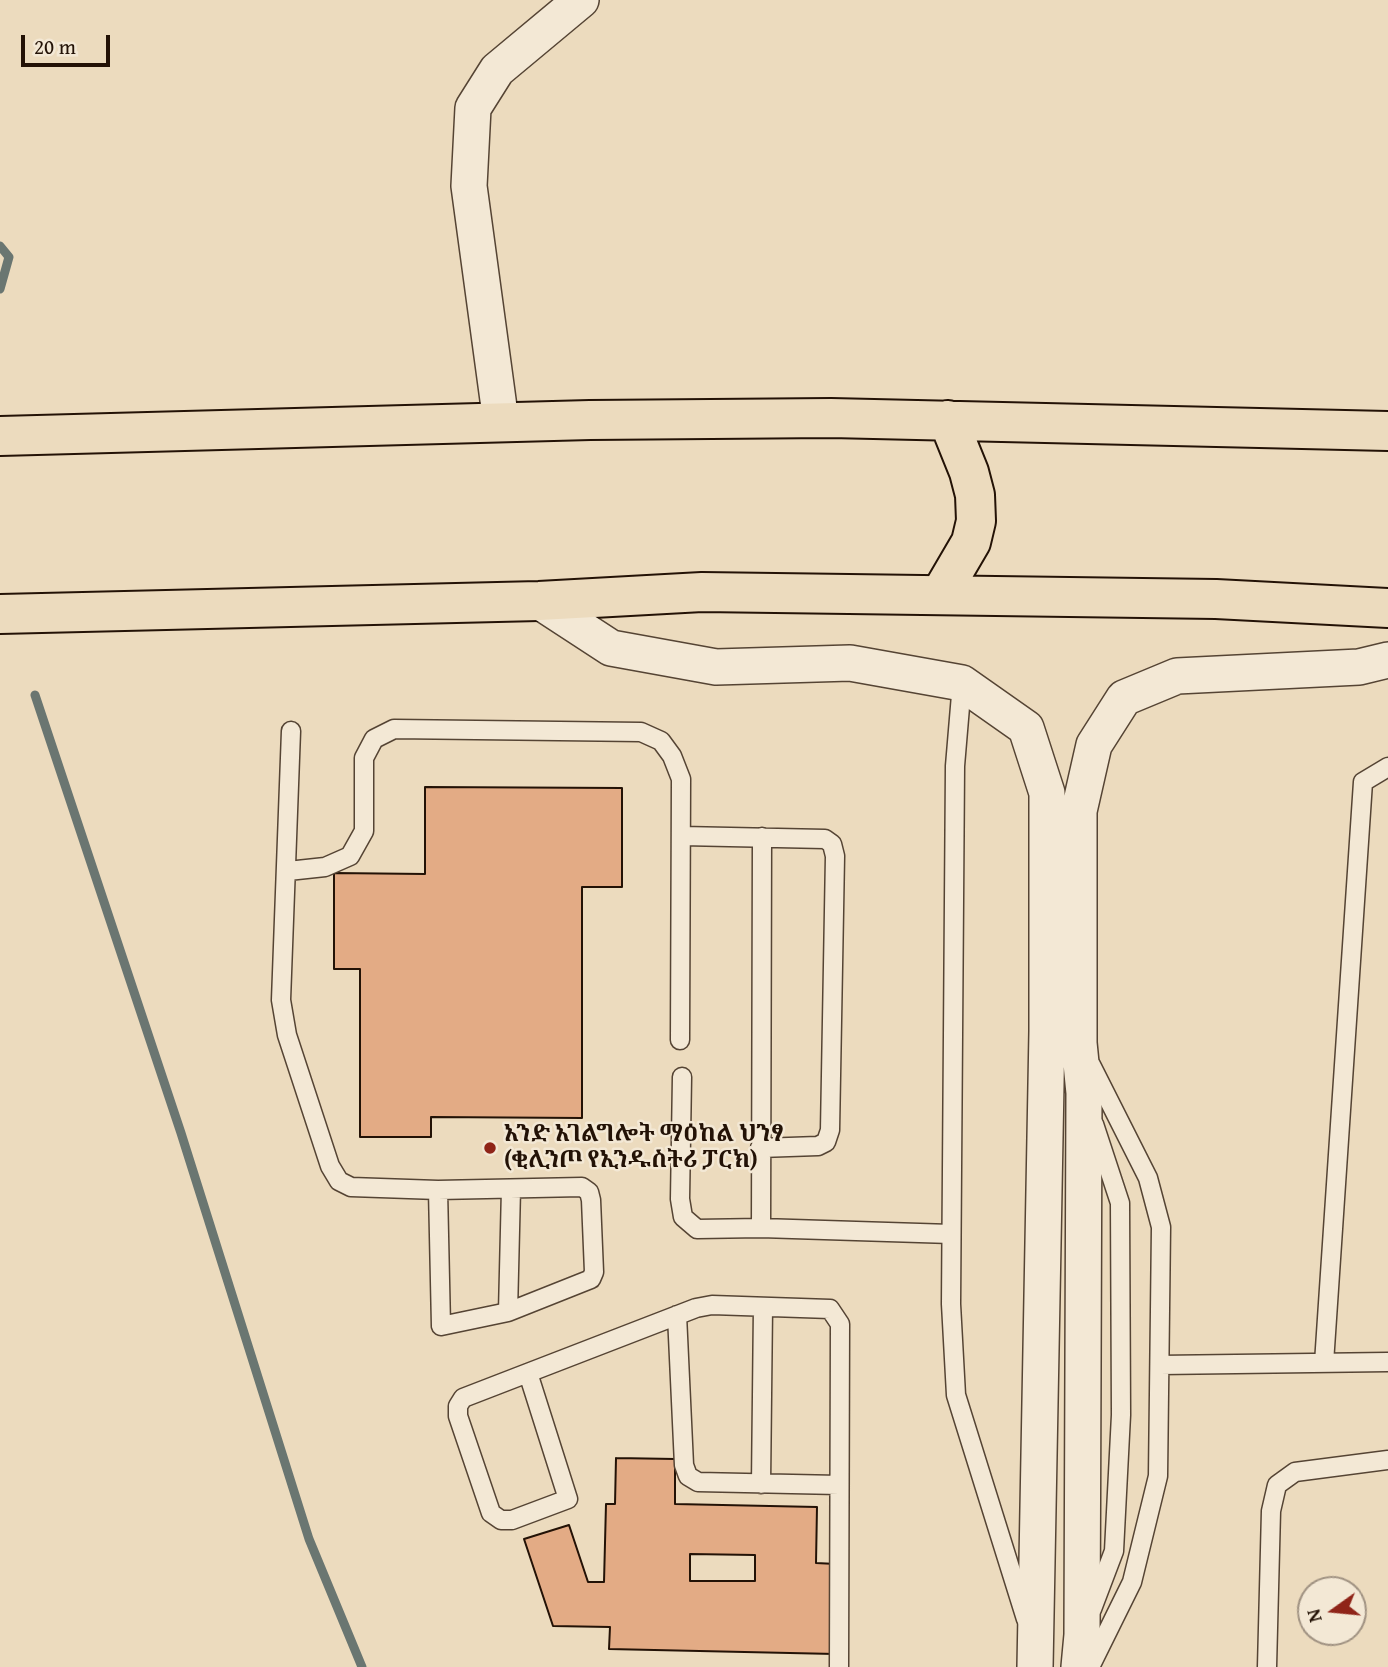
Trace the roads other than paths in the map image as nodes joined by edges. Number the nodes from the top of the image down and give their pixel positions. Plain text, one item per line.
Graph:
1 (581, 0) edge
2 (948, 420) junction
3 (501, 422) junction
4 (1388, 431) edge
5 (0, 436) edge
6 (940, 595) junction
7 (539, 601) junction
8 (1388, 608) edge
9 (0, 614) edge
10 (1388, 660) edge
11 (962, 683) junction
12 (291, 731) dead end
13 (1388, 766) edge
14 (682, 836) junction
15 (762, 837) junction
16 (288, 871) junction
17 (680, 1040) dead end
18 (1079, 1043) junction
19 (681, 1077) dead end
20 (760, 1149) junction
21 (511, 1189) junction
22 (438, 1190) junction
23 (761, 1228) junction
24 (951, 1234) junction
25 (763, 1307) junction
26 (508, 1312) junction
27 (677, 1315) junction
28 (1388, 1362) edge
29 (1324, 1363) junction
30 (1160, 1365) junction
31 (528, 1373) junction
32 (1388, 1460) edge
33 (761, 1484) junction
34 (839, 1485) junction
35 (1084, 1656) edge
36 (1035, 1658) edge
37 (839, 1667) edge
38 (1268, 1667) edge

1 - 3 street
2 - 3 highway
2 - 4 highway
2 - 6 highway
3 - 5 highway
6 - 7 highway
6 - 8 highway
7 - 9 highway
7 - 11 street
10 - 18 street
11 - 24 lane
11 - 36 street
12 - 16 lane
13 - 29 lane
14 - 15 lane
14 - 16 lane
14 - 17 lane
15 - 20 lane
15 - 20 lane
16 - 22 lane
18 - 30 lane
18 - 35 street
19 - 23 lane
20 - 23 lane
21 - 22 lane
21 - 26 lane
21 - 26 lane
22 - 26 lane
23 - 24 lane
24 - 36 lane
25 - 27 lane
25 - 33 lane
25 - 34 lane
27 - 31 lane
27 - 33 lane
28 - 29 lane
29 - 30 lane
30 - 35 lane
31 - 31 lane
32 - 38 lane
33 - 34 lane
34 - 37 lane

